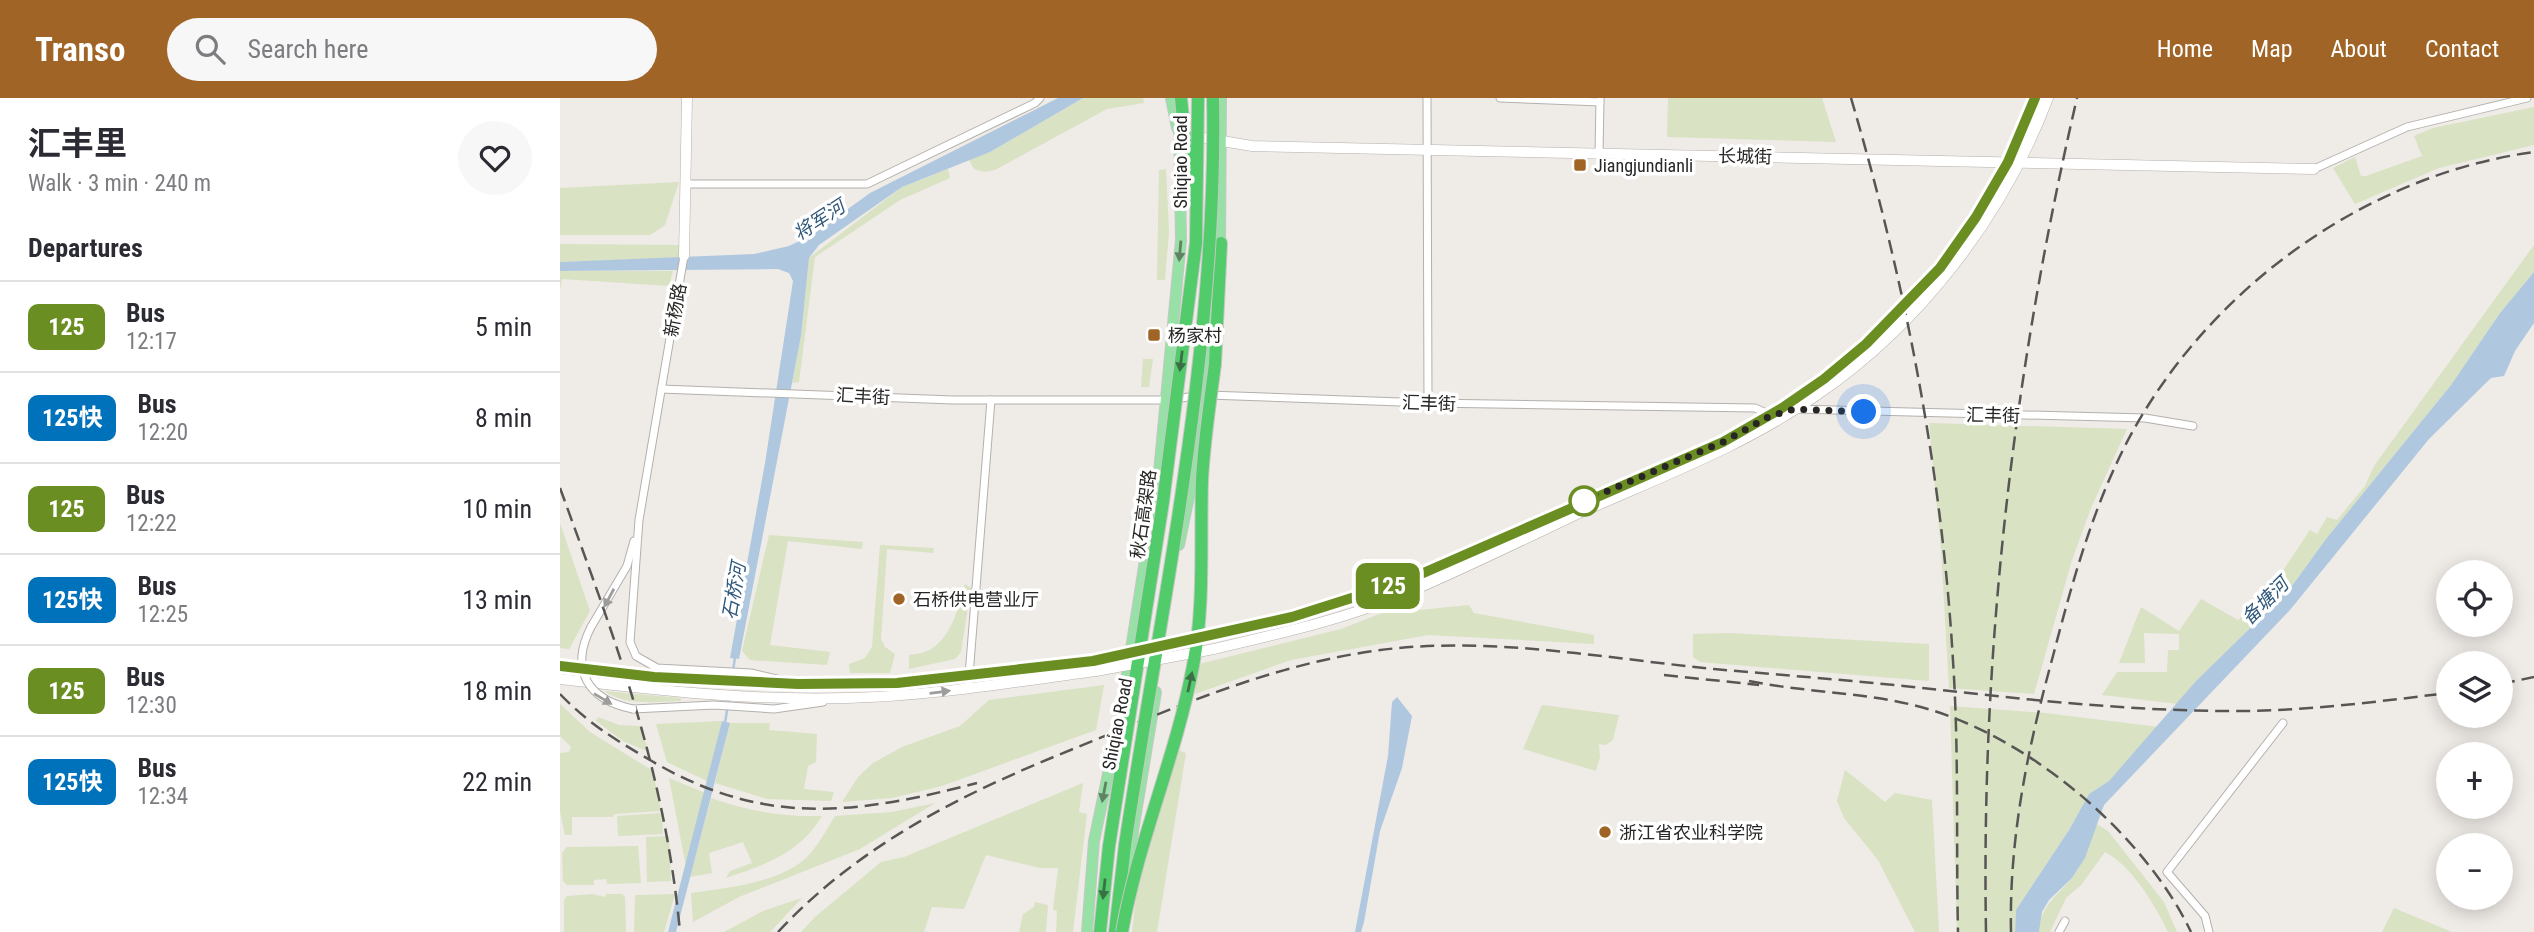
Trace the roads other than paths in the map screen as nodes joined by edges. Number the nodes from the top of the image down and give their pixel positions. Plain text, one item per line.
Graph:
1 (687, 98) edge
2 (1040, 98) edge
3 (1171, 98) edge
4 (1180, 98) edge
5 (1198, 98) edge
6 (1213, 98) edge
7 (1221, 98) edge
8 (1427, 98) edge
9 (1500, 98) edge
10 (2035, 98) edge
11 (2048, 98) edge
12 (2527, 98) edge
13 (1600, 100) edge
14 (1178, 134) junction
15 (1222, 141) junction
16 (1427, 150) junction
17 (1599, 153) junction
18 (2008, 162) junction
19 (2020, 162) junction
20 (2314, 169) joint
21 (685, 184) junction
22 (1196, 243) junction
23 (1221, 243) junction
24 (684, 256) joint
25 (662, 389) junction
26 (1203, 395) junction
27 (991, 400) junction
28 (1166, 400) junction
29 (1428, 404) junction
30 (1795, 409) junction
31 (1770, 416) junction
32 (2193, 426) dead end
33 (639, 520) junction
34 (560, 666) edge
35 (1094, 666) junction
36 (969, 673) junction
37 (732, 676) junction
38 (560, 679) edge
39 (968, 688) junction
40 (848, 698) junction
41 (2283, 723) dead end
42 (2065, 921) dead end
43 (1087, 932) edge
44 (1100, 932) edge
45 (1115, 932) edge
46 (1124, 932) edge
47 (2059, 932) edge
48 (2209, 932) edge

1 - 21 main road, 新杨路
2 - 21 street
3 - 14 main road
4 - 14 main road, Shiqiao Road
4 - 22 highway, bridge
5 - 22 highway, 秋石高架路, bridge
6 - 45 highway, 秋石高架路, bridge
7 - 15 main road, Shiqiao Road
8 - 16 street
9 - 13 street
10 - 18 main road
11 - 19 main road
12 - 20 street
13 - 17 street
14 - 15 main road, 长城街
14 -> 28 main road, Shiqiao Road
15 - 16 main road, 长城街
15 - 23 main road, Shiqiao Road
16 - 17 main road, 长城街
16 - 29 street
17 - 18 main road, 长城街
18 - 19 main road, 长城街
18 - 31 main road
19 - 20 main road, 长城街
19 - 30 main road
21 - 24 main road, 新杨路
22 -> 44 highway, 秋石高架路, bridge
23 - 26 main road, Shiqiao Road
46 -> 23 highway, bridge
24 - 25 street, 新杨路
25 - 27 street, 汇丰街
25 - 33 street, 新杨路
26 - 28 street, 汇丰街
26 - 29 street, 汇丰街
26 - 46 main road, Shiqiao Road
27 - 28 street, 汇丰街
27 - 36 street
28 -> 43 main road, Shiqiao Road
29 - 31 street, 汇丰街
30 - 31 street, 汇丰街
30 - 32 street, 汇丰街
30 - 35 main road, bridge
31 - 35 main road, bridge
33 - 37 street
33 -> 40 street, bridge
34 - 37 main road
35 - 36 main road
35 - 39 main road
36 - 37 main road
36 - 39 street
38 - 40 main road
40 -> 39 main road
41 - 48 street
42 - 47 street

